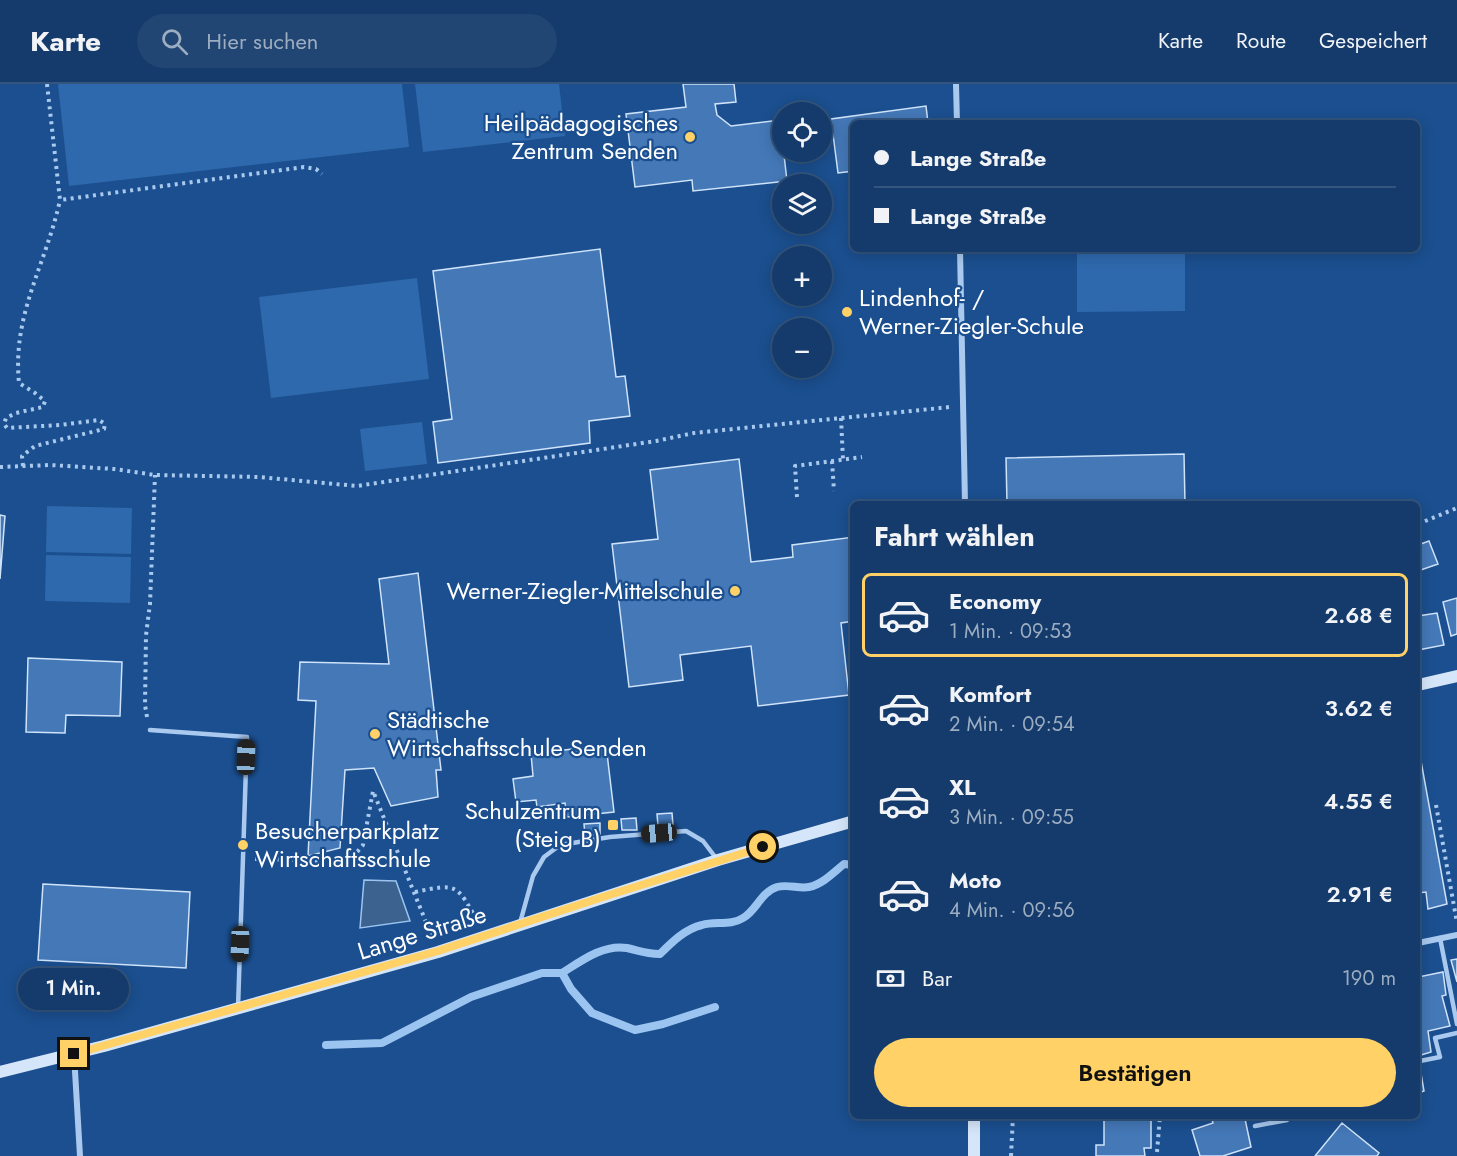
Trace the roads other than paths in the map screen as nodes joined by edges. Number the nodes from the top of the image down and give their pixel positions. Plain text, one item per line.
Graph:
1 (956, 84) edge
2 (957, 120) edge
3 (960, 252) edge
4 (966, 501) edge
5 (1457, 676) edge
6 (1420, 685) edge
7 (150, 730) road end
8 (850, 822) edge
9 (718, 860) junction
10 (520, 924) junction
11 (1457, 934) edge
12 (1440, 938) junction
13 (1420, 943) edge
14 (238, 1008) junction
15 (1457, 1024) edge
16 (1457, 1033) edge
17 (74, 1054) junction
18 (1420, 1062) dead end
19 (0, 1072) edge
20 (974, 1119) edge
21 (1287, 1119) edge
22 (1255, 1126) dead end
23 (80, 1156) edge
24 (974, 1156) edge

1 - 2 street
3 - 4 street
5 - 6 street
7 - 14 lane
8 - 9 street, Lange Straße
9 - 10 street, Lange Straße
9 - 10 lane
10 - 14 street, Lange Straße
11 - 12 street
12 - 13 street
12 - 15 lane
14 - 17 street, Lange Straße
16 - 18 lane
17 - 19 street, Lange Straße
17 - 23 street
20 - 24 street
21 - 22 lane

